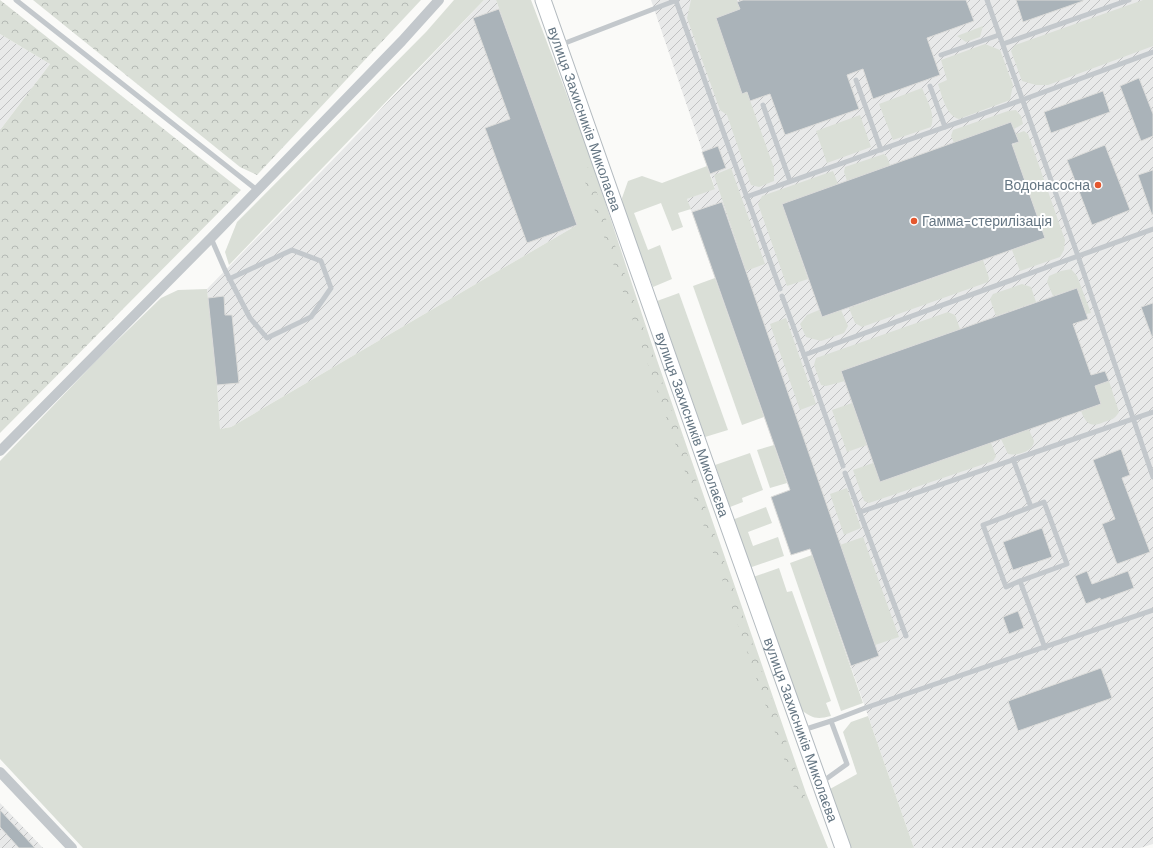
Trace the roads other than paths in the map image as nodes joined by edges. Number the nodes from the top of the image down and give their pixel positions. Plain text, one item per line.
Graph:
1 (16, 0) edge
2 (439, 0) edge
3 (543, 0) edge
4 (677, 0) edge
5 (987, 0) edge
6 (1129, 0) edge
7 (999, 35) junction
8 (1003, 44) junction
9 (560, 45) junction
10 (1153, 52) edge
11 (941, 55) dead end
12 (856, 80) dead end
13 (930, 86) dead end
14 (1022, 100) junction
15 (763, 105) dead end
16 (945, 127) junction
17 (881, 150) junction
18 (790, 181) junction
19 (257, 190) junction
20 (746, 197) junction
21 (1153, 229) edge
22 (211, 238) junction
23 (1078, 256) junction
24 (229, 279) junction
25 (780, 289) dead end
26 (782, 296) dead end
27 (804, 355) junction
28 (1153, 412) edge
29 (1133, 419) junction
30 (0, 452) edge
31 (1014, 460) junction
32 (843, 466) dead end
33 (845, 473) dead end
34 (1153, 477) edge
35 (1031, 507) junction
36 (860, 512) junction
37 (1020, 581) junction
38 (1153, 610) edge
39 (906, 636) dead end
40 (1045, 648) junction
41 (831, 721) junction
42 (802, 730) junction
43 (0, 772) edge
44 (821, 783) junction
45 (72, 848) edge
46 (843, 848) edge

1 - 19 lane
2 - 19 street
3 - 9 street, вулиця Захисників Миколаєва
4 - 9 lane
4 - 20 lane
5 - 7 lane
6 - 8 lane
7 - 8 lane
7 - 11 lane
8 - 14 lane
9 - 42 street, вулиця Захисників Миколаєва
10 - 14 lane
12 - 17 lane
13 - 16 lane
14 - 16 lane
14 - 23 lane
15 - 18 lane
16 - 17 lane
17 - 18 lane
18 - 20 lane
19 - 22 street
20 - 25 lane
21 - 23 lane
22 - 24 lane
22 - 30 street
23 - 27 lane
23 - 29 lane
24 - 24 lane
26 - 27 lane
27 - 32 lane
28 - 29 lane
29 - 31 lane
29 - 34 lane
31 - 35 lane
31 - 36 lane
33 - 36 lane
35 - 37 lane
35 - 37 lane
36 - 39 lane
37 - 40 lane
38 - 40 lane
40 - 41 lane
41 - 42 lane
41 - 44 lane
42 - 44 street, вулиця Захисників Миколаєва
43 - 45 street
44 - 46 street, вулиця Захисників Миколаєва

